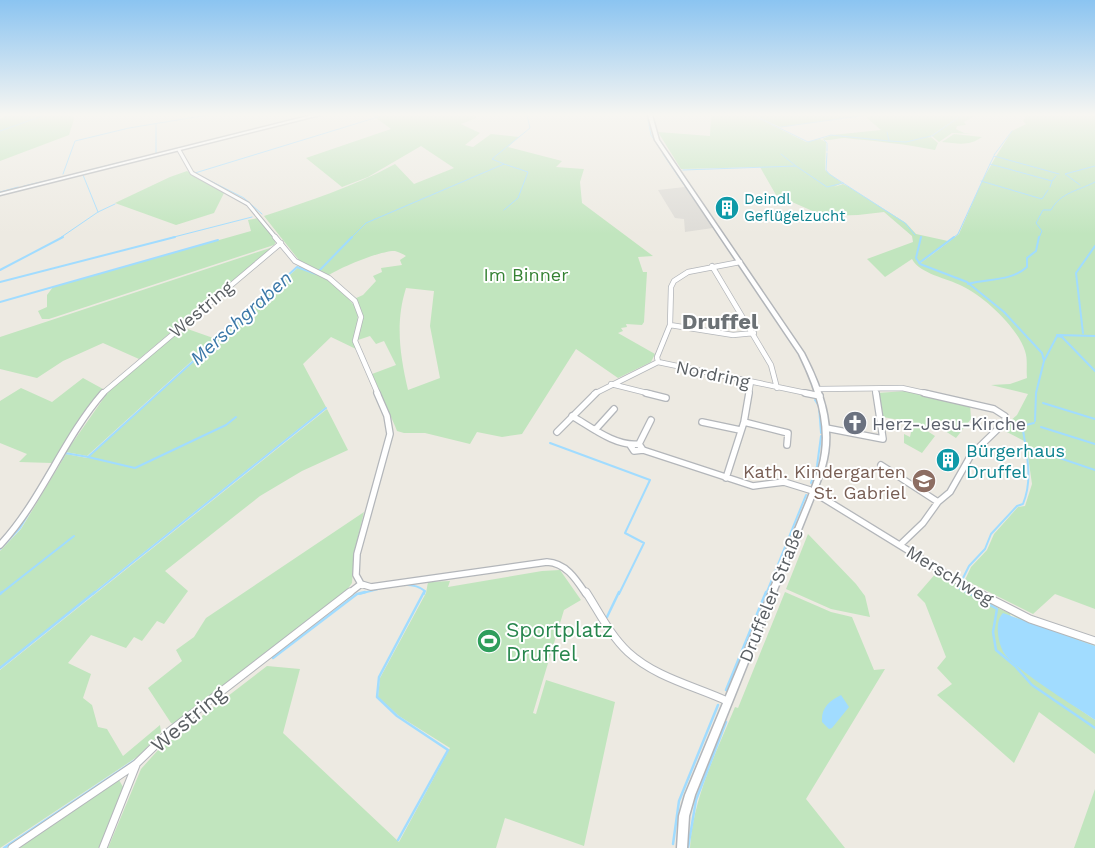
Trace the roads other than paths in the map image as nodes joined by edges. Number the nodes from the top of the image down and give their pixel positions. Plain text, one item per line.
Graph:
1 (160, 155) edge
2 (182, 155) edge
3 (667, 155) edge
4 (0, 194) edge
5 (281, 243) junction
6 (740, 262) junction
7 (712, 266) junction
8 (670, 325) junction
9 (754, 333) junction
10 (658, 362) junction
11 (751, 382) junction
12 (611, 384) junction
13 (777, 388) junction
14 (875, 390) junction
15 (819, 392) junction
16 (666, 398) dead end
17 (614, 409) dead end
18 (572, 416) junction
19 (651, 420) dead end
20 (702, 422) dead end
21 (744, 422) junction
22 (826, 428) junction
23 (595, 430) junction
24 (740, 430) junction
25 (557, 432) dead end
26 (639, 444) junction
27 (630, 445) junction
28 (787, 445) dead end
29 (643, 450) junction
30 (881, 465) dead end
31 (726, 478) junction
32 (813, 491) junction
33 (938, 502) junction
34 (0, 545) edge
35 (900, 545) junction
36 (360, 584) junction
37 (1095, 641) edge
38 (727, 701) junction
39 (136, 764) junction
40 (118, 776) junction
41 (129, 782) junction
42 (12, 848) edge
43 (103, 848) edge
44 (682, 848) edge

1 - 4 street
2 - 5 street
3 - 6 street, Druffeler Straße
5 - 34 street, Westring
5 - 36 street
6 - 7 street, Nordring
6 - 15 street, Druffeler Straße
7 - 8 street, Nordring
7 - 9 street, Nordring
8 - 9 street
8 - 10 street, Nordring
9 - 13 street, Nordring
10 - 11 street, Nordring
10 - 12 street
11 - 13 street, Nordring
11 - 21 street
12 - 16 street
12 - 18 street
13 - 15 street, Nordring
14 - 15 street, Nordring
14 - 22 street
14 - 33 street, Nordring
15 - 22 street, Druffeler Straße
17 - 23 street
18 - 23 street
18 - 25 street
19 - 26 street
20 - 24 street
21 - 24 street
21 - 28 street
22 - 32 street, Druffeler Straße
23 - 27 street
24 - 31 street
26 - 27 street
26 - 29 street
27 - 29 street, Merschweg
29 - 31 street, Merschweg
30 - 33 street
31 - 32 street, Merschweg
32 - 35 street, Merschweg
32 - 38 street, Druffeler Straße
33 - 35 street
35 - 37 street, Merschweg
36 - 38 street
36 - 39 street, Westring
38 - 44 street, Druffeler Straße
39 - 40 street, Westring
39 - 41 street
40 - 41 street
40 - 42 street, Westring
41 - 43 street

